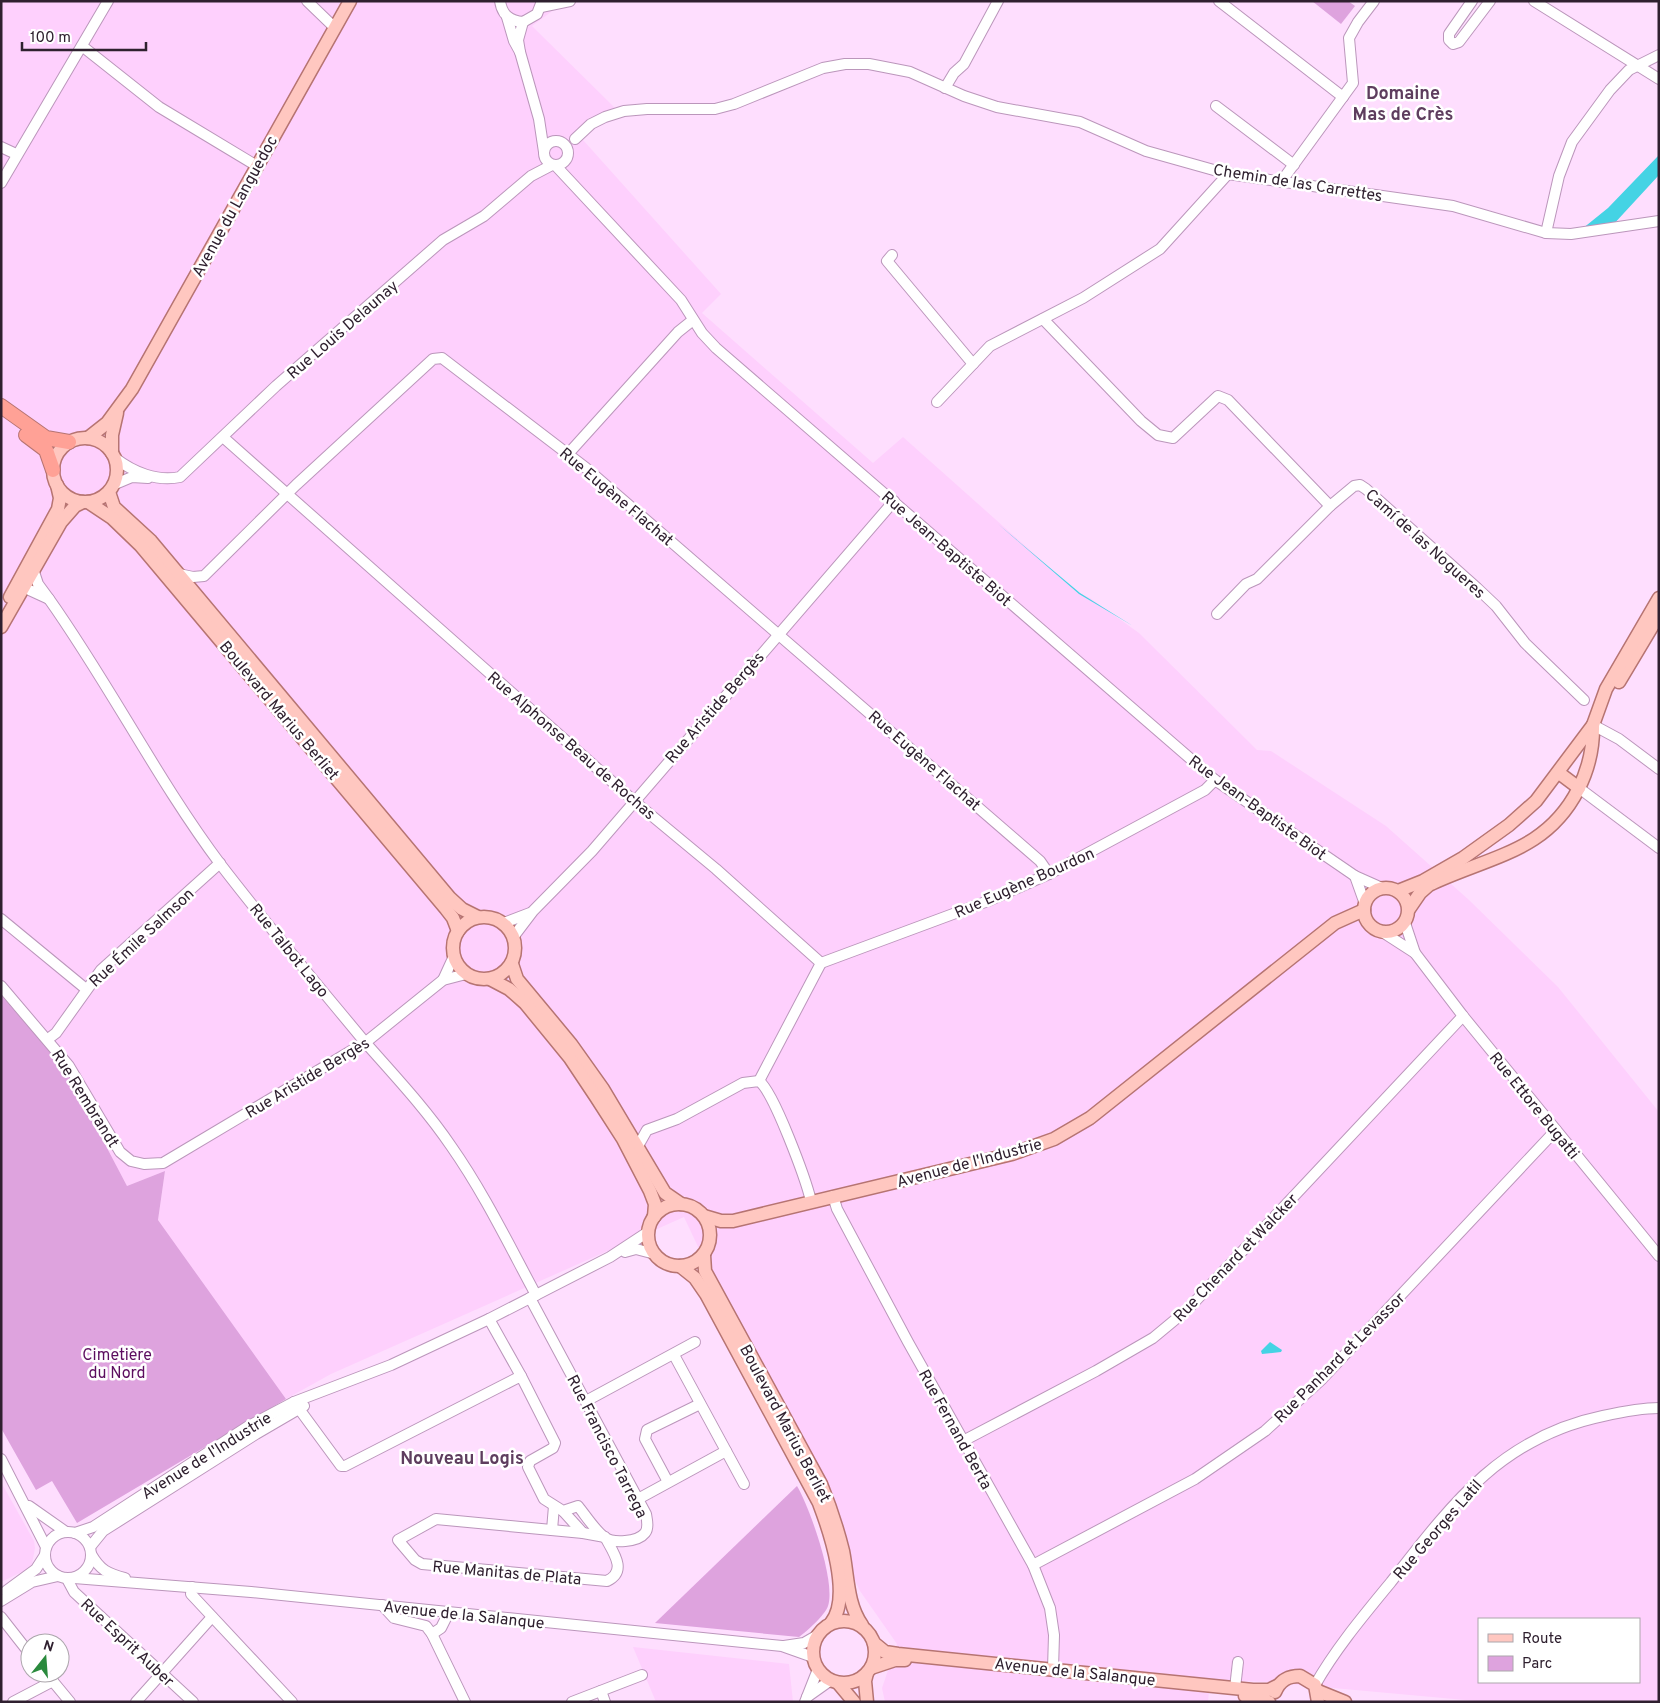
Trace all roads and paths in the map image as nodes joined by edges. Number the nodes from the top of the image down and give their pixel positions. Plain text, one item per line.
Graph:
1 (108, 1) edge
2 (307, 1) edge
3 (350, 1) edge
4 (500, 1) edge
5 (570, 1) edge
6 (998, 1) edge
7 (1219, 1) edge
8 (1472, 1) edge
9 (1490, 1) edge
10 (1534, 1) edge
11 (1372, 2) edge
12 (541, 4) edge
13 (507, 17) junction
14 (523, 22) junction
15 (335, 28) junction
16 (82, 46) junction
17 (520, 52) junction
18 (1659, 55) edge
19 (1637, 66) junction
20 (1659, 79) edge
21 (946, 88) junction
22 (1343, 97) junction
23 (1216, 106) dead end
24 (538, 119) junction
25 (575, 138) junction
26 (558, 142) junction
27 (1, 147) edge
28 (16, 154) junction
29 (544, 154) junction
30 (567, 157) junction
31 (554, 165) junction
32 (1294, 165) junction
33 (257, 166) junction
34 (1228, 174) junction
35 (531, 176) junction
36 (1281, 182) junction
37 (1, 183) edge
38 (574, 183) junction
39 (1659, 221) edge
40 (1546, 233) junction
41 (892, 255) dead end
42 (1043, 319) junction
43 (693, 320) junction
44 (973, 364) junction
45 (1, 398) edge
46 (937, 402) dead end
47 (1, 406) edge
48 (118, 410) junction
49 (1, 416) edge
50 (27, 425) junction
51 (88, 438) junction
52 (224, 438) junction
53 (69, 442) junction
54 (568, 454) junction
55 (114, 455) junction
56 (53, 470) junction
57 (156, 478) junction
58 (57, 485) junction
59 (111, 489) junction
60 (288, 493) junction
61 (894, 501) junction
62 (85, 502) junction
63 (1330, 506) junction
64 (38, 546) junction
65 (34, 572) junction
66 (178, 574) junction
67 (25, 588) junction
68 (1659, 598) edge
69 (49, 599) junction
70 (1, 612) edge
71 (1217, 614) dead end
72 (1658, 617) edge
73 (1, 627) edge
74 (778, 633) junction
75 (1584, 700) dead end
76 (1599, 710) junction
77 (1593, 725) junction
78 (1659, 769) edge
79 (1559, 773) junction
80 (1215, 780) junction
81 (1579, 788) junction
82 (634, 801) junction
83 (1659, 848) edge
84 (220, 863) junction
85 (1049, 874) junction
86 (1355, 876) junction
87 (1382, 888) junction
88 (1398, 891) junction
89 (1364, 907) junction
90 (1409, 909) junction
91 (533, 911) junction
92 (478, 917) junction
93 (1, 919) edge
94 (504, 923) junction
95 (1405, 923) junction
96 (1370, 926) junction
97 (458, 931) junction
98 (1384, 933) junction
99 (514, 936) junction
100 (1320, 936) junction
101 (1415, 953) junction
102 (454, 956) junction
103 (821, 963) junction
104 (512, 964) junction
105 (466, 974) junction
106 (490, 979) junction
107 (443, 980) junction
108 (1, 986) edge
109 (86, 989) junction
110 (1463, 1016) junction
111 (48, 1039) junction
112 (366, 1042) junction
113 (759, 1081) junction
114 (1556, 1130) junction
115 (638, 1146) junction
116 (162, 1163) joint
117 (833, 1196) junction
118 (811, 1202) junction
119 (681, 1204) junction
120 (704, 1216) junction
121 (654, 1217) junction
122 (733, 1221) junction
123 (648, 1232) junction
124 (710, 1240) junction
125 (655, 1254) junction
126 (704, 1255) junction
127 (1659, 1256) edge
128 (610, 1257) junction
129 (680, 1266) junction
130 (533, 1297) junction
131 (489, 1319) junction
132 (695, 1342) dead end
133 (674, 1355) junction
134 (521, 1376) junction
135 (586, 1401) junction
136 (700, 1404) junction
137 (296, 1405) junction
138 (1659, 1408) edge
139 (963, 1441) junction
140 (221, 1450) junction
141 (726, 1451) junction
142 (1, 1459) edge
143 (668, 1482) junction
144 (744, 1484) dead end
145 (638, 1499) junction
146 (24, 1500) junction
147 (558, 1508) junction
148 (552, 1530) junction
149 (70, 1533) junction
150 (584, 1533) junction
151 (605, 1537) junction
152 (90, 1550) junction
153 (45, 1551) junction
154 (1033, 1565) junction
155 (66, 1578) junction
156 (145, 1582) junction
157 (192, 1587) junction
158 (1, 1594) edge
159 (1, 1601) edge
160 (382, 1605) junction
161 (429, 1610) junction
162 (449, 1612) junction
163 (1, 1617) edge
164 (212, 1617) junction
165 (831, 1623) junction
166 (862, 1625) junction
167 (429, 1630) junction
168 (816, 1636) junction
169 (20, 1641) edge
170 (874, 1643) junction
171 (782, 1646) junction
172 (1238, 1662) dead end
173 (815, 1663) junction
174 (1052, 1668) junction
175 (869, 1670) junction
176 (162, 1673) junction
177 (642, 1675) dead end
178 (834, 1682) junction
179 (41, 1683) edge
180 (55, 1683) edge
181 (1277, 1686) junction
182 (1235, 1688) junction
183 (1314, 1689) edge
184 (601, 1691) junction
185 (805, 1700) edge
186 (13, 1702) edge
187 (70, 1702) edge
188 (136, 1702) edge
189 (193, 1702) edge
190 (292, 1702) edge
191 (465, 1702) edge
192 (572, 1702) edge
193 (605, 1702) edge
194 (854, 1702) edge
195 (867, 1702) edge
196 (1269, 1702) edge
197 (1275, 1702) edge
198 (1345, 1702) edge

1 - 16 street
2 - 15 street
3 - 15 main road, Avenue du Languedoc
4 - 13 street
5 - 12 street
6 - 21 street
7 - 22 street
8 - 9 street
10 - 19 street
11 - 22 street
12 - 14 street
13 - 14 street
13 - 17 street
14 - 17 street
15 - 33 main road, Avenue du Languedoc
16 - 28 street
16 - 33 street
17 - 24 street
18 - 19 street
19 - 20 street
19 - 40 street
21 - 25 street, Chemin de las Carrettes
21 - 34 street, Chemin de las Carrettes
22 - 32 street
23 - 32 street
24 - 26 street
24 - 29 street
25 - 26 street, Chemin de las Carrettes
25 - 30 street, Chemin de las Carrettes
26 - 29 street
26 - 30 street
27 - 28 street
28 - 37 street
29 - 31 street
29 - 35 street, Rue Louis Delaunay
30 - 31 street
30 - 38 street, Rue Jean-Baptiste Biot
31 - 35 street, Rue Louis Delaunay
31 - 38 street, Rue Jean-Baptiste Biot
32 - 36 street
33 - 48 main road, Avenue du Languedoc
34 - 36 street, Chemin de las Carrettes
34 - 42 street
35 - 52 street, Rue Louis Delaunay
36 - 40 street, Chemin de las Carrettes
38 - 43 street, Rue Jean-Baptiste Biot
39 - 40 street, Chemin de las Carrettes
41 - 44 street
42 - 44 street
42 - 63 street
43 - 54 street
43 - 61 street, Rue Jean-Baptiste Biot
44 - 46 street
45 - 50 street
47 - 50 highway
48 - 51 main road, Avenue du Languedoc
48 - 55 main road, Avenue du Languedoc
49 - 56 highway
50 - 53 highway
51 - 53 main road
51 - 55 main road
52 - 57 street, Rue Louis Delaunay
52 - 60 street, Rue Alphonse Beau de Rochas
53 - 56 main road
54 - 60 street, Rue Eugène Flachat
54 - 74 street, Rue Eugène Flachat
55 - 57 street
55 - 59 main road
56 - 58 main road
57 - 59 street, Rue Louis Delaunay
58 - 62 main road
58 - 64 main road
59 - 62 main road
59 - 66 main road, Boulevard Marius Berliet
60 - 66 street, Rue Eugène Flachat
60 - 82 street, Rue Alphonse Beau de Rochas
61 - 74 street, Rue Aristide Bergès
61 - 80 street, Rue Jean-Baptiste Biot
62 - 65 main road
62 - 97 main road, Boulevard Marius Berliet
63 - 71 street
63 - 75 street, Camí de las Nogueres
64 - 67 street
64 - 70 main road
65 - 67 main road
65 - 69 street, Rue Talbot Lago
66 - 92 main road, Boulevard Marius Berliet
67 - 69 street
67 - 73 main road
68 - 76 main road
69 - 84 street, Rue Talbot Lago
72 - 76 main road
74 - 82 street, Rue Aristide Bergès
74 - 85 street, Rue Eugène Flachat
76 - 77 main road
77 - 78 street
77 - 79 main road
77 - 81 main road
79 - 81 main road
79 - 88 main road
80 - 85 street, Rue Eugène Bourdon
80 - 86 street, Rue Jean-Baptiste Biot
81 - 83 street
81 - 90 main road
82 - 91 street, Rue Aristide Bergès
82 - 103 street, Rue Alphonse Beau de Rochas
84 - 109 street, Rue Émile Salmson
84 - 112 street, Rue Talbot Lago
85 - 103 street, Rue Eugène Bourdon
86 - 87 street, Rue Jean-Baptiste Biot
86 - 89 street
87 - 88 main road
87 - 89 main road
88 - 90 main road
89 - 96 main road
89 - 100 main road, Avenue de l'Industrie
90 - 95 main road
91 - 94 street, Rue Aristide Bergès
91 - 99 street, Rue Aristide Bergès
92 - 94 main road
92 - 97 main road
93 - 109 street
94 - 99 main road
95 - 98 main road
95 - 101 street, Rue Ettore Bugatti
96 - 98 main road
96 - 100 main road, Avenue de l'Industrie
97 - 102 main road
98 - 101 street, Rue Ettore Bugatti
99 - 104 main road
100 - 117 main road, Avenue de l'Industrie
101 - 110 street, Rue Ettore Bugatti
102 - 105 main road
102 - 107 street, Rue Aristide Bergès
103 - 113 street
104 - 106 main road
104 - 115 main road
105 - 106 main road
105 - 107 street, Rue Aristide Bergès
106 - 121 main road
107 - 112 street, Rue Aristide Bergès
108 - 111 street, Rue Rembrandt
109 - 111 street, Rue Émile Salmson
110 - 114 street, Rue Ettore Bugatti
110 - 139 street, Rue Chenard et Walcker
111 - 116 street, Rue Rembrandt
112 - 116 street, Rue Aristide Bergès
112 - 130 street, Rue Talbot Lago
113 - 115 street
113 - 118 street
114 - 127 street, Rue Ettore Bugatti
114 - 154 street, Rue Panhard et Levassor
115 - 119 main road
117 - 118 main road, Avenue de l'Industrie
117 - 139 street, Rue Fernand Berta
118 - 122 main road, Avenue de l'Industrie
119 - 120 main road
119 - 121 main road
120 - 122 main road, Avenue de l'Industrie
120 - 124 main road
121 - 123 main road
122 - 124 main road, Avenue de l'Industrie
123 - 125 main road
123 - 128 street, Avenue de l'Industrie
124 - 126 main road
125 - 128 street, Avenue de l'Industrie
125 - 129 main road
126 - 129 main road
126 - 166 main road, Boulevard Marius Berliet
128 - 130 street, Avenue de l'Industrie
129 - 165 main road, Boulevard Marius Berliet
130 - 131 street, Avenue de l'Industrie
130 - 135 street, Rue Francisco Tarrega
131 - 134 street
131 - 137 street, Avenue de l'Industrie
132 - 133 street
133 - 135 street
133 - 136 street
134 - 137 street
134 - 147 street
135 - 145 street, Rue Francisco Tarrega
136 - 141 street
136 - 143 street
137 - 140 street, Avenue de l'Industrie
138 - 183 street, Rue Georges Latil
139 - 154 street, Rue Fernand Berta
140 - 149 street, Avenue de l'Industrie
140 - 152 street, Avenue de l'Industrie
141 - 143 street
141 - 144 street
142 - 146 street
143 - 145 street
145 - 151 street, Rue Francisco Tarrega
146 - 149 street
146 - 153 street
147 - 148 street
147 - 150 street
147 - 151 street
148 - 150 street, Rue Manitas de Plata
148 - 151 street, Rue Manitas de Plata
149 - 152 street
149 - 153 street
150 - 151 street, Rue Manitas de Plata
152 - 155 street
152 - 156 street, Avenue de la Salanque
153 - 155 street
153 - 158 street
154 - 174 street, Rue Fernand Berta
155 - 156 street, Avenue de la Salanque
155 - 159 street, Avenue de la Salanque
155 - 176 street, Rue Esprit Auber
156 - 157 street, Avenue de la Salanque
157 - 160 street, Avenue de la Salanque
157 - 164 street
160 - 161 street, Avenue de la Salanque
160 - 167 street
161 - 162 street, Avenue de la Salanque
161 - 167 street
162 - 167 street
162 - 171 street, Avenue de la Salanque
163 - 169 street
164 - 176 street
164 - 190 street
165 - 166 main road
165 - 168 main road
166 - 170 main road
167 - 191 street
168 - 171 street, Avenue de la Salanque
168 - 173 main road
170 - 174 main road, Avenue de la Salanque
170 - 175 main road
171 - 173 street, Avenue de la Salanque
172 - 182 street
173 - 178 main road
173 - 185 street
174 - 182 main road, Avenue de la Salanque
175 - 178 main road
175 - 195 main road
175 - 196 main road, Avenue de la Salanque
176 - 188 street
176 - 189 street, Rue Esprit Auber
177 - 184 street
178 - 185 street
178 - 194 main road
179 - 186 street
180 - 187 street
181 - 182 main road, Avenue de la Salanque
181 - 183 main road, Avenue de la Salanque
181 - 197 main road
183 - 198 main road
184 - 192 street
184 - 193 street

